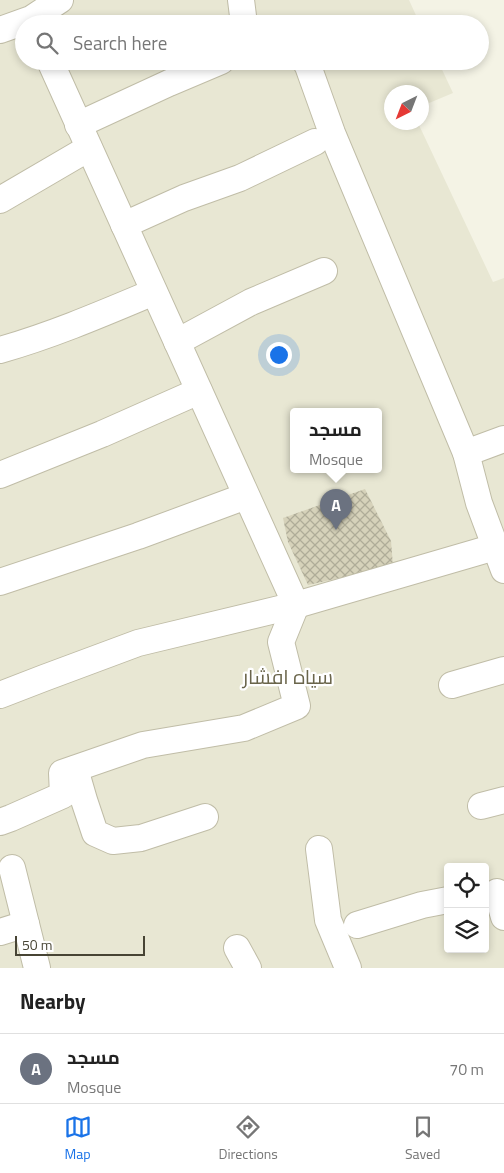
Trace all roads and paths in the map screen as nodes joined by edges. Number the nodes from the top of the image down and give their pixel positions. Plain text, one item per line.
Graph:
1 (60, 0) edge
2 (241, 0) edge
3 (27, 14) edge
4 (243, 15) edge
5 (15, 21) edge
6 (0, 30) edge
7 (54, 70) edge
8 (200, 70) edge
9 (309, 70) edge
10 (84, 137) junction
11 (315, 142) dead end
12 (0, 200) edge
13 (124, 225) junction
14 (324, 271) dead end
15 (154, 292) junction
16 (177, 342) junction
17 (0, 350) edge
18 (199, 391) junction
19 (504, 440) edge
20 (466, 453) junction
21 (0, 475) edge
22 (246, 496) junction
23 (500, 559) edge
24 (0, 582) edge
25 (296, 605) junction
26 (504, 670) edge
27 (452, 685) dead end
28 (0, 695) edge
29 (75, 769) junction
30 (204, 817) dead end
31 (0, 822) edge
32 (319, 849) dead end
33 (12, 868) dead end
34 (496, 892) edge
35 (444, 901) edge
36 (504, 917) edge
37 (26, 924) junction
38 (357, 926) dead end
39 (0, 932) edge
40 (37, 968) edge
41 (348, 968) edge

1 - 3 street
2 - 4 street
5 - 6 street
7 - 10 street
8 - 10 street
9 - 20 street
10 - 12 street
10 - 13 street
11 - 13 street
13 - 15 street
14 - 16 street
15 - 16 street
15 - 17 street
16 - 18 street
18 - 21 street
18 - 22 street
19 - 20 street
20 - 23 street
22 - 24 street
22 - 25 street
23 - 25 street
25 - 28 street
25 - 29 street
26 - 27 street
29 - 30 street
29 - 31 street
32 - 41 street
33 - 37 street
34 - 36 street
35 - 38 street
37 - 39 street
37 - 40 street

